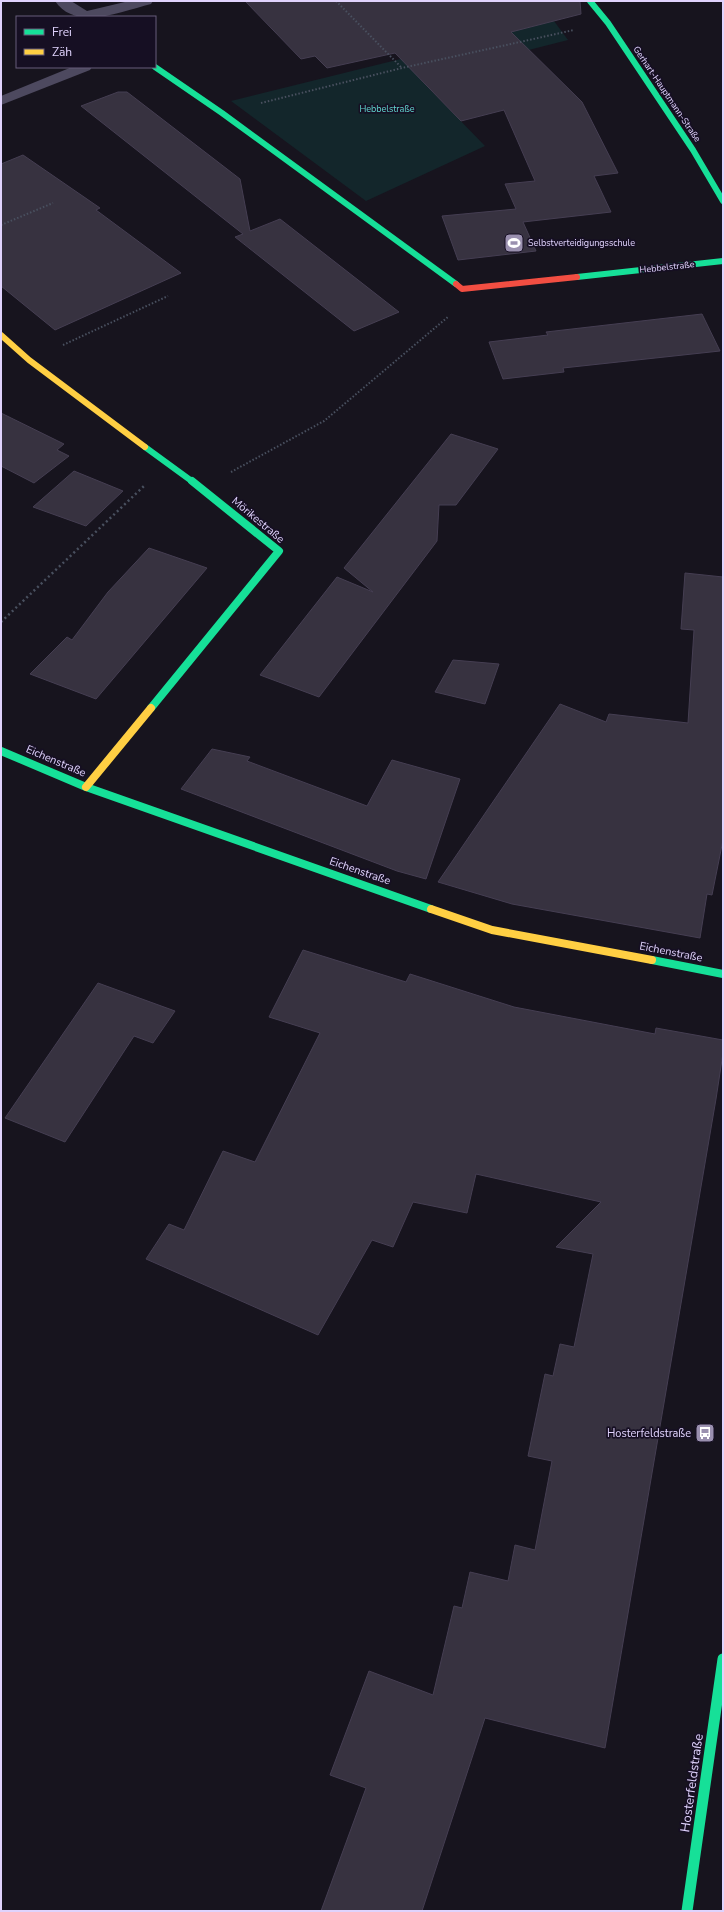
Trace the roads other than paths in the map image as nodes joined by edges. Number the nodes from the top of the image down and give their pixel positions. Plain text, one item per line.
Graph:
1 (62, 1) edge
2 (146, 1) edge
3 (590, 1) edge
4 (85, 16) edge
5 (81, 68) edge
6 (156, 68) edge
7 (1, 100) edge
8 (723, 201) edge
9 (723, 261) edge
10 (1, 335) edge
11 (1, 751) edge
12 (86, 787) junction
13 (723, 974) edge
14 (723, 1659) edge
15 (687, 1911) edge

1 - 4 street
2 - 4 street
3 - 8 street, Gerhart-Hauptmann-Straße
5 - 7 street
6 - 9 street, Hebbelstraße
10 - 12 street, Mörikestraße
11 - 12 street, Eichenstraße
12 - 13 street, Eichenstraße
14 - 15 street, Hosterfeldstraße

